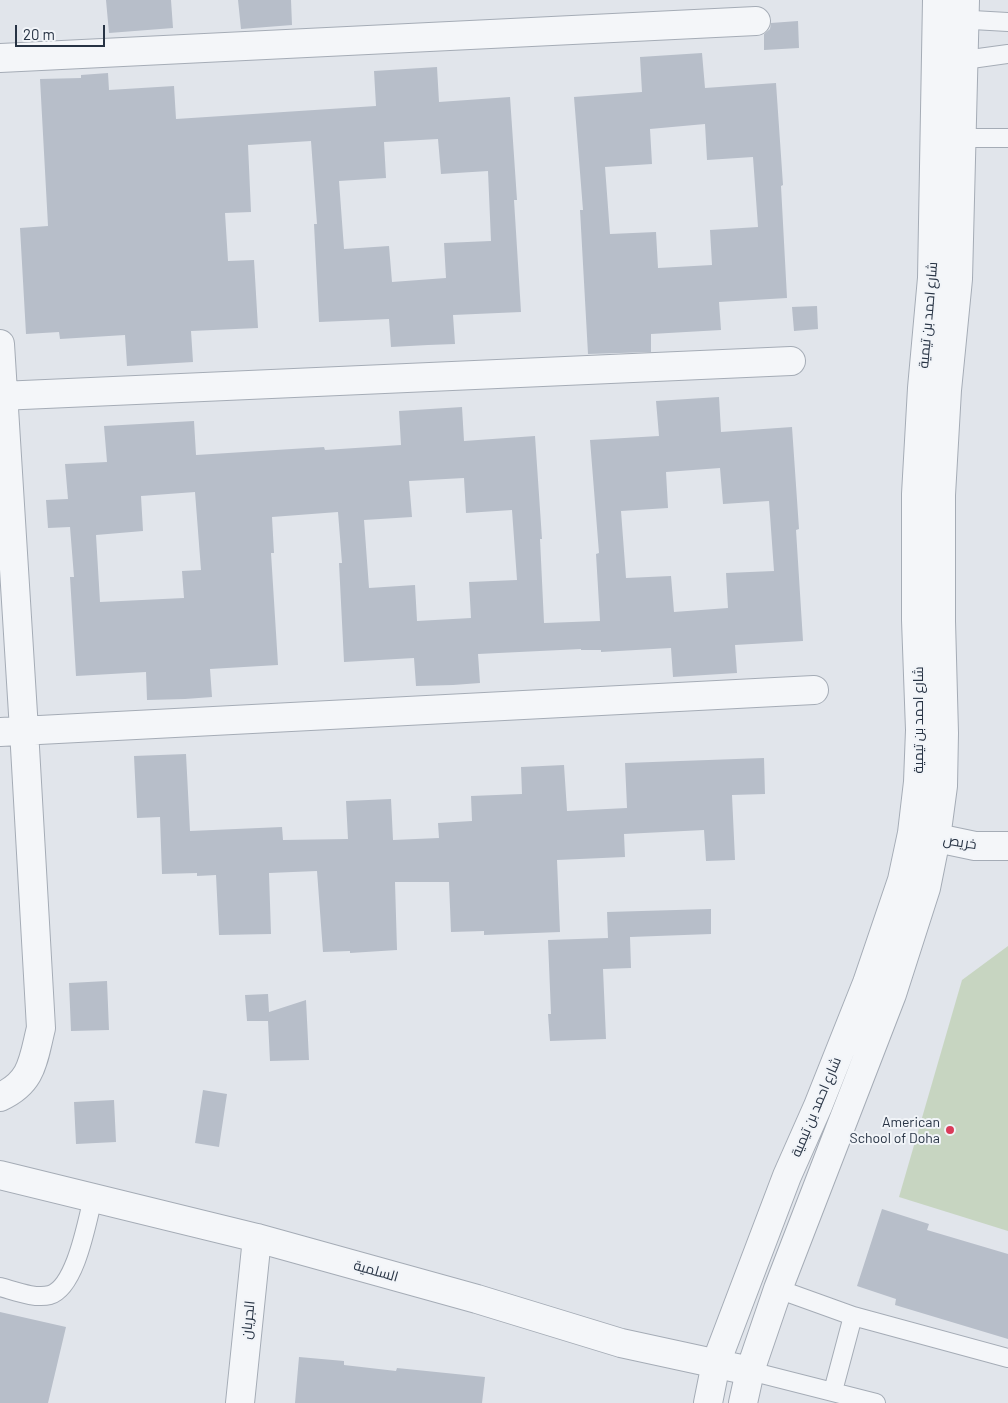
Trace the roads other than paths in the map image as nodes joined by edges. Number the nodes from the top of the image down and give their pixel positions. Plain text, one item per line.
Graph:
1 (937, 9) edge
2 (965, 9) edge
3 (756, 21) dead end
4 (1008, 22) edge
5 (1008, 54) edge
6 (0, 58) edge
7 (937, 59) junction
8 (964, 60) junction
9 (962, 138) junction
10 (1008, 138) edge
11 (0, 344) edge
12 (791, 360) dead end
13 (1, 396) edge
14 (814, 690) dead end
15 (12, 731) edge
16 (924, 835) junction
17 (1008, 846) edge
18 (0, 1097) edge
19 (0, 1175) edge
20 (93, 1198) junction
21 (257, 1238) junction
22 (0, 1288) edge
23 (778, 1289) junction
24 (854, 1316) junction
25 (1008, 1358) edge
26 (716, 1363) junction
27 (750, 1371) junction
28 (833, 1391) junction
29 (240, 1403) edge
30 (708, 1403) edge
31 (743, 1403) edge
32 (876, 1403) edge

1 - 2 lane
1 - 7 street, شارع احمد بن تيمية
2 - 4 lane
2 - 8 street, شارع احمد بن تيمية
3 - 6 street
5 - 8 lane
7 - 8 lane
7 - 16 street, شارع احمد بن تيمية
8 - 9 street, شارع احمد بن تيمية
9 - 10 lane
9 - 16 street, شارع احمد بن تيمية
11 - 13 street
12 - 13 street
13 - 15 street
14 - 15 street
15 - 18 street
16 - 17 street, خريص
16 - 23 street, شارع احمد بن تيمية
16 - 26 street, شارع احمد بن تيمية
19 - 20 street, السلمية
20 - 21 street, السلمية
20 - 22 lane
21 - 26 street, السلمية
21 - 29 street, الجريان
23 - 24 lane
23 - 27 street, شارع احمد بن تيمية
24 - 25 lane
24 - 28 lane
26 - 27 street, السلمية
26 - 30 street, شارع احمد بن تيمية
27 - 28 lane
27 - 31 street, شارع احمد بن تيمية
28 - 32 lane

